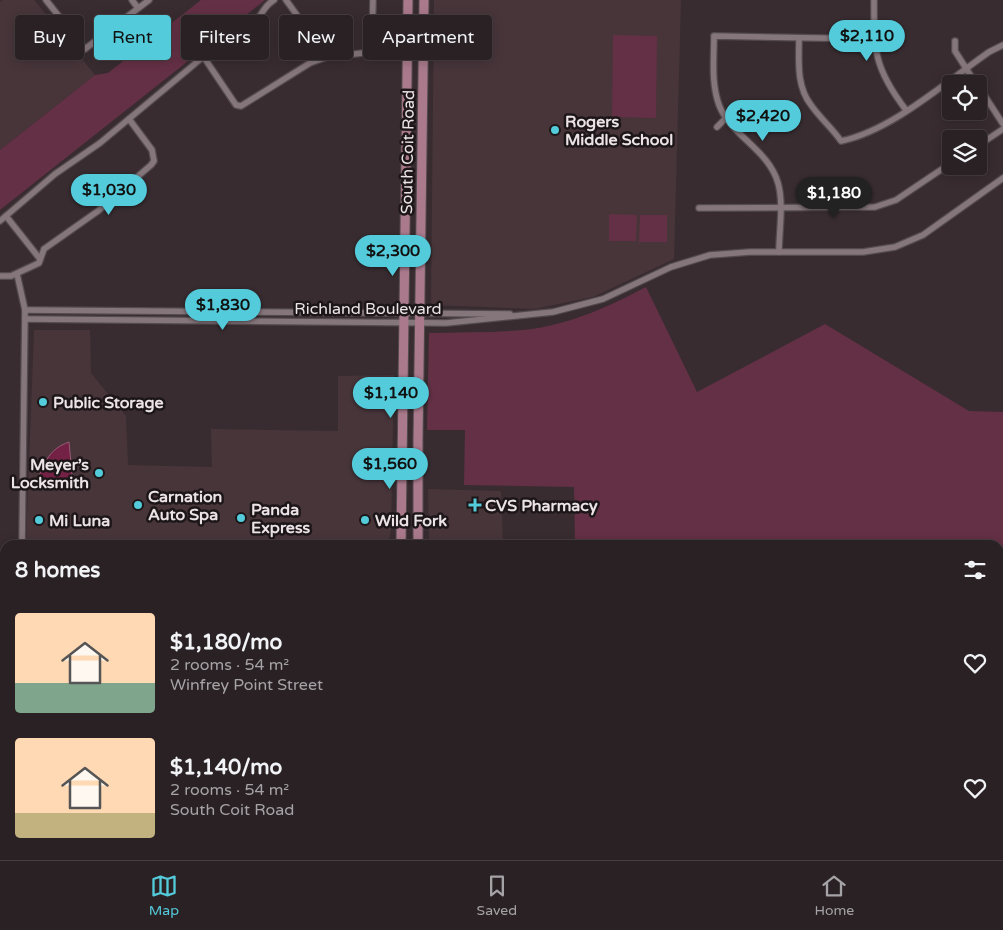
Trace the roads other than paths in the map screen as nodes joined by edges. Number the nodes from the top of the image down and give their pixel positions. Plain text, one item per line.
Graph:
1 (46, 0) edge
2 (132, 0) edge
3 (148, 0) edge
4 (274, 0) edge
5 (286, 0) edge
6 (373, 0) edge
7 (408, 0) edge
8 (424, 0) edge
9 (874, 0) edge
10 (138, 8) junction
11 (260, 15) edge
12 (297, 15) edge
13 (799, 38) junction
14 (874, 39) junction
15 (954, 41) dead end
16 (1003, 45) edge
17 (353, 54) edge
18 (197, 60) edge
19 (205, 60) edge
20 (318, 60) edge
21 (966, 68) junction
22 (970, 75) edge
23 (987, 99) edge
24 (906, 110) junction
25 (726, 118) junction
26 (129, 119) junction
27 (406, 122) junction
28 (422, 122) junction
29 (1003, 124) edge
30 (717, 127) dead end
31 (1003, 129) edge
32 (987, 140) edge
33 (942, 169) edge
34 (1003, 178) edge
35 (422, 204) junction
36 (405, 205) junction
37 (699, 208) dead end
38 (780, 208) junction
39 (6, 216) junction
40 (0, 221) edge
41 (779, 252) junction
42 (40, 259) junction
43 (17, 274) junction
44 (0, 276) edge
45 (24, 310) junction
46 (531, 314) junction
47 (404, 318) junction
48 (421, 318) junction
49 (24, 319) junction
50 (403, 440) junction
51 (418, 440) junction
52 (22, 540) edge
53 (401, 540) edge
54 (418, 540) edge

1 - 10 street
2 - 10 street
3 - 10 street
4 - 11 street
5 - 12 street
6 - 17 street
7 - 27 main road, South Coit Road
8 - 28 main road, South Coit Road
9 - 14 street
13 - 14 street
13 - 24 street
13 - 25 street
14 - 24 street
15 - 21 street
16 - 21 street
18 - 26 street
19 - 20 street
21 - 22 street
21 - 24 street
23 - 29 street
25 - 30 street
25 - 38 street
26 - 39 street
26 - 42 street
27 - 28 main road
27 - 36 main road, South Coit Road
28 - 35 main road, South Coit Road
31 - 32 street
33 - 38 street
34 - 41 street, Richland Boulevard
35 - 36 main road
35 - 48 main road, South Coit Road
36 - 47 main road, South Coit Road
37 - 38 street
38 - 41 street
39 - 40 street
39 - 42 street
41 - 46 street, Richland Boulevard
42 - 43 street
43 - 44 street
43 - 45 street
45 - 47 street, Richland Boulevard
45 - 49 street
46 - 48 street, Richland Boulevard
46 - 48 street, Richland Boulevard
47 - 48 street, Richland Boulevard
47 - 48 street, Richland Boulevard
47 - 49 street, Richland Boulevard
47 - 50 main road, South Coit Road
48 - 51 main road, South Coit Road
49 - 52 street
50 - 51 main road
50 - 53 main road, South Coit Road
51 - 54 main road, South Coit Road

